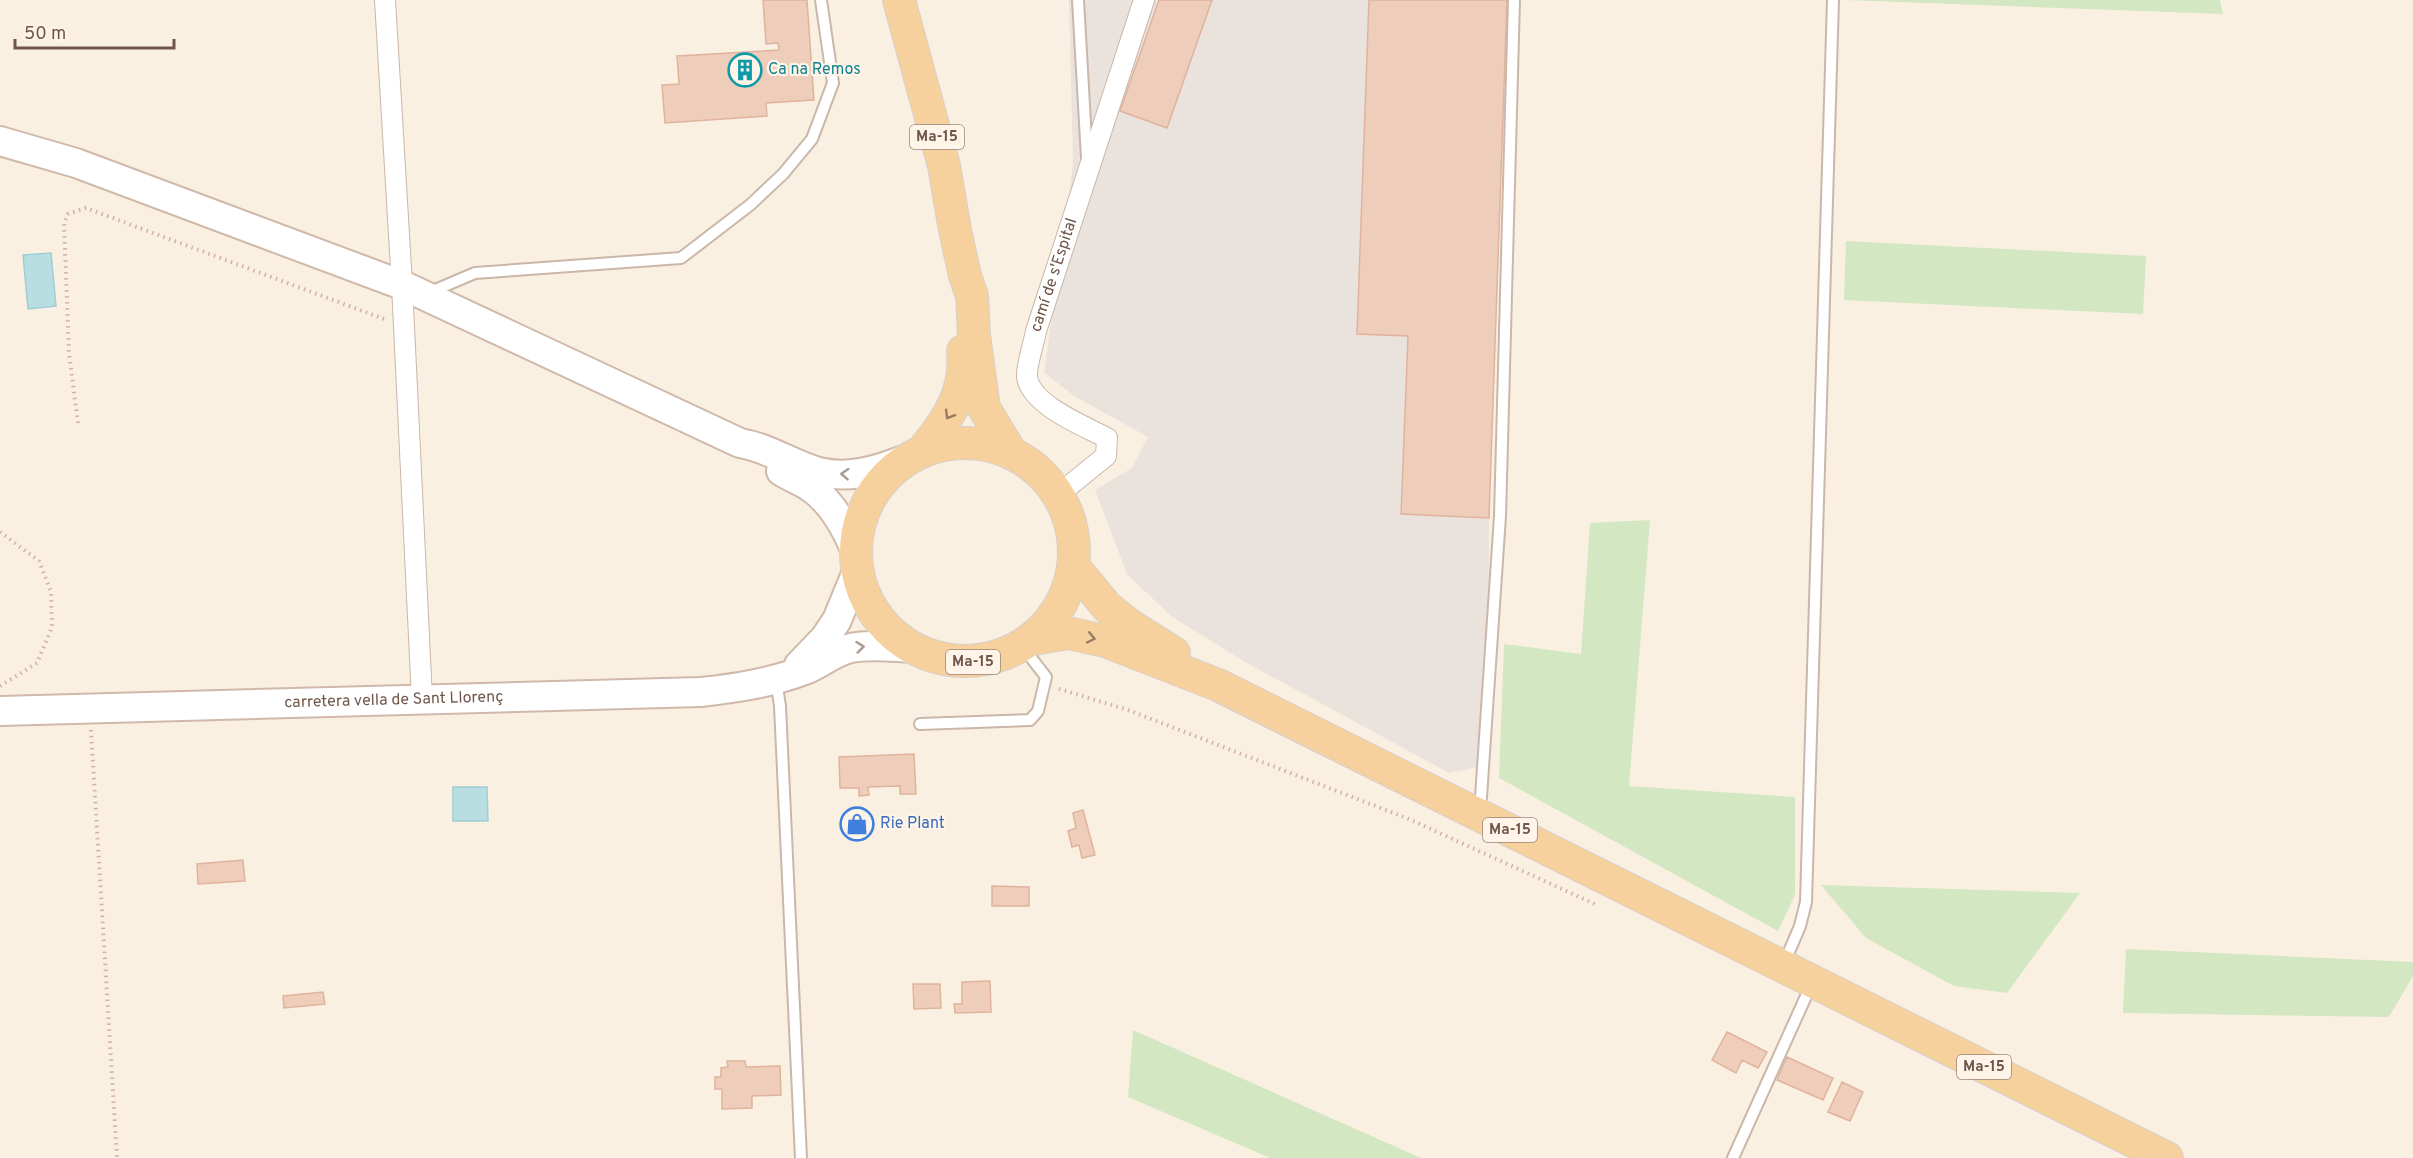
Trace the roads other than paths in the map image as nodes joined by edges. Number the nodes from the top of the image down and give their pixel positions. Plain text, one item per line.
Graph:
1 (385, 0) edge
2 (821, 0) edge
3 (899, 0) edge
4 (1078, 0) edge
5 (1144, 0) edge
6 (1514, 0) edge
7 (1833, 0) edge
8 (0, 141) edge
9 (1088, 172) junction
10 (965, 276) junction
11 (413, 290) junction
12 (741, 443) junction
13 (1010, 452) junction
14 (913, 455) junction
15 (1059, 494) junction
16 (855, 560) junction
17 (1074, 567) junction
18 (1027, 642) junction
19 (911, 648) junction
20 (781, 678) junction
21 (1218, 685) junction
22 (422, 699) junction
23 (0, 711) edge
24 (920, 724) dead end
25 (1480, 815) junction
26 (1783, 966) junction
27 (1813, 981) junction
28 (801, 1158) edge
29 (1733, 1158) edge
30 (2167, 1158) edge

1 - 11 street
2 - 11 lane
3 - 10 main road, Ma-15
4 - 9 lane
5 - 9 street, camí de s'Espital
6 - 25 lane
7 - 26 lane
8 - 11 main road
9 - 15 street, camí de s'Espital
10 - 13 main road, Ma-15
10 -> 14 main road, Ma-15
11 - 12 main road
11 - 22 street
14 -> 12 main road
12 - 16 main road
13 - 14 main road, Ma-15
13 - 15 main road, Ma-15
14 - 16 main road, Ma-15
15 - 17 main road, Ma-15
16 - 19 main road, Ma-15
16 - 20 main road
17 - 18 main road, Ma-15
17 - 21 main road, Ma-15
18 - 19 main road, Ma-15
18 -> 21 main road, Ma-15
18 - 24 lane
20 -> 19 main road, carretera vella de Sant Llorenç
20 - 22 main road, carretera vella de Sant Llorenç
20 - 28 lane
21 - 25 main road, Ma-15
22 - 23 main road, carretera vella de Sant Llorenç
25 - 26 main road, Ma-15
26 - 27 main road, Ma-15
27 - 29 lane
27 - 30 main road, Ma-15

